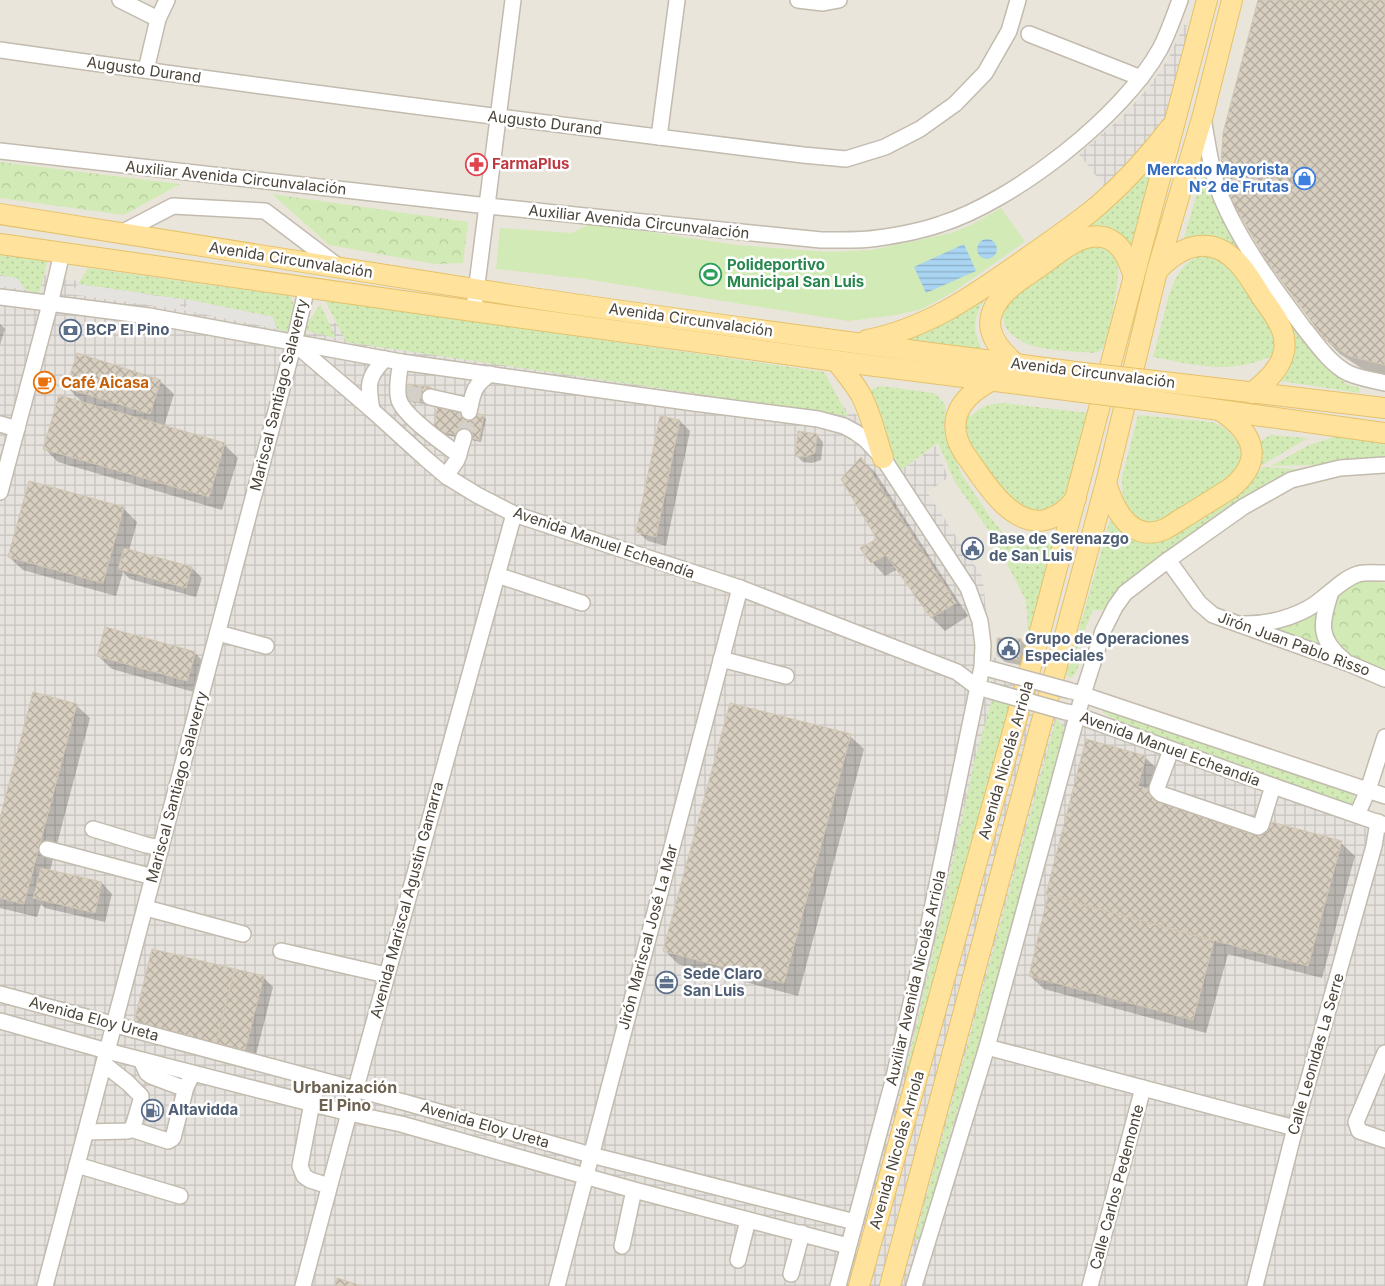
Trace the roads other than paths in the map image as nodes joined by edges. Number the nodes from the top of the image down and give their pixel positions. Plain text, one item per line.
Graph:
1 (120, 0) edge
2 (168, 0) edge
3 (513, 0) edge
4 (677, 0) edge
5 (798, 0) edge
6 (839, 0) edge
7 (1018, 0) edge
8 (1180, 0) edge
9 (1207, 0) edge
10 (1232, 0) edge
11 (158, 19) junction
12 (1029, 34) dead end
13 (0, 50) edge
14 (146, 70) junction
15 (1141, 78) junction
16 (1203, 116) junction
17 (499, 117) junction
18 (1176, 121) junction
19 (659, 137) junction
20 (0, 151) edge
21 (488, 206) junction
22 (0, 214) edge
23 (124, 232) junction
24 (0, 244) edge
25 (62, 253) junction
26 (342, 269) junction
27 (1158, 272) junction
28 (1134, 276) junction
29 (306, 288) junction
30 (476, 290) junction
31 (0, 297) edge
32 (50, 304) junction
33 (473, 311) junction
34 (850, 342) junction
35 (294, 343) junction
36 (385, 359) junction
37 (836, 361) junction
38 (401, 362) junction
39 (1016, 364) junction
40 (490, 374) junction
41 (991, 381) junction
42 (1074, 381) junction
43 (1385, 383) edge
44 (1252, 393) junction
45 (401, 395) junction
46 (430, 397) tunnel mouth
47 (1385, 408) edge
48 (1221, 411) junction
49 (375, 413) junction
50 (0, 424) edge
51 (17, 428) junction
52 (1385, 433) edge
53 (464, 437) tunnel mouth
54 (458, 455) junction
55 (882, 458) junction
56 (1385, 465) edge
57 (446, 476) junction
58 (1106, 484) junction
59 (0, 492) edge
60 (1076, 498) junction
61 (514, 514) junction
62 (1168, 560) junction
63 (1385, 574) edge
64 (497, 575) junction
65 (740, 588) junction
66 (1331, 592) junction
67 (582, 603) dead end
68 (1236, 624) junction
69 (218, 633) junction
70 (266, 646) dead end
71 (721, 659) junction
72 (1350, 664) junction
73 (986, 668) junction
74 (957, 672) junction
75 (786, 676) dead end
76 (1385, 679) edge
77 (983, 689) junction
78 (1077, 693) junction
79 (1072, 713) junction
80 (1385, 737) edge
81 (1171, 750) junction
82 (1273, 786) junction
83 (1368, 790) junction
84 (1385, 796) edge
85 (1357, 815) junction
86 (1381, 824) edge
87 (93, 829) dead end
88 (161, 848) junction
89 (47, 849) dead end
90 (153, 877) junction
91 (146, 908) junction
92 (243, 934) dead end
93 (280, 951) dead end
94 (386, 975) junction
95 (0, 994) edge
96 (0, 1021) edge
97 (114, 1024) junction
98 (987, 1047) junction
99 (217, 1052) junction
100 (1385, 1052) edge
101 (106, 1058) junction
102 (141, 1060) junction
103 (194, 1073) junction
104 (149, 1075) junction
105 (210, 1078) junction
106 (319, 1080) junction
107 (186, 1087) junction
108 (1143, 1088) junction
109 (355, 1089) junction
110 (142, 1096) junction
111 (312, 1103) junction
112 (407, 1103) junction
113 (348, 1113) junction
114 (401, 1124) junction
115 (1295, 1128) junction
116 (131, 1129) junction
117 (86, 1132) junction
118 (528, 1137) junction
119 (1385, 1140) edge
120 (591, 1155) junction
121 (521, 1159) junction
122 (77, 1165) junction
123 (673, 1175) junction
124 (585, 1176) junction
125 (329, 1186) junction
126 (634, 1190) junction
127 (180, 1196) dead end
128 (668, 1198) junction
129 (792, 1206) junction
130 (748, 1220) junction
131 (855, 1222) junction
132 (786, 1230) junction
133 (802, 1233) junction
134 (622, 1246) dead end
135 (848, 1246) junction
136 (738, 1260) dead end
137 (790, 1274) dead end
138 (46, 1286) edge
139 (303, 1286) edge
140 (556, 1286) edge
141 (838, 1286) edge
142 (859, 1286) edge
143 (890, 1286) edge
144 (914, 1286) edge
145 (1090, 1286) edge
146 (1255, 1286) edge

1 - 11 street
2 - 11 street
3 - 17 street
4 - 19 street
5 - 6 street
7 - 19 street, Augusto Durand
8 - 15 street, Auxiliar Avenida Circunvalación
9 - 18 main road, Avenida Nicolás Arriola
10 - 16 main road, Avenida Nicolás Arriola
11 - 14 street
12 - 15 street
13 - 14 street, Augusto Durand
14 - 17 street, Augusto Durand
15 - 21 street, Auxiliar Avenida Circunvalación
16 - 27 main road, Avenida Nicolás Arriola
16 - 43 street
17 - 19 street, Augusto Durand
17 - 21 street
18 - 28 main road, Avenida Nicolás Arriola
18 - 34 main road
20 - 21 street, Auxiliar Avenida Circunvalación
21 - 30 street
22 - 23 main road, Avenida Circunvalación
23 - 26 main road, Avenida Circunvalación
23 - 26 street
24 - 25 main road, Avenida Circunvalación
25 - 29 main road, Avenida Circunvalación
25 - 32 street
26 - 30 main road, Avenida Circunvalación
27 - 44 main road
27 - 58 main road, Avenida Nicolás Arriola
28 - 39 main road
28 - 60 main road, Avenida Nicolás Arriola
29 - 33 main road, Avenida Circunvalación
29 - 35 street, Mariscal Santiago Salaverry
30 - 33 street
30 - 34 main road, Avenida Circunvalación
31 - 32 street
32 - 35 street
32 - 51 street
33 - 37 main road, Avenida Circunvalación
34 - 39 main road, Avenida Circunvalación
35 - 36 street
35 - 49 street, Avenida Manuel Echeandía
35 - 69 street, Mariscal Santiago Salaverry
36 - 38 street
36 - 49 street
37 - 41 main road, Avenida Circunvalación
37 - 55 main road
38 - 40 street
38 - 45 street
39 - 42 main road, Avenida Circunvalación
40 - 46 street
40 - 55 street
41 - 42 main road, Avenida Circunvalación
41 - 60 main road
42 - 44 main road, Avenida Circunvalación, bridge
42 - 48 main road, Avenida Circunvalación, bridge
44 - 47 main road, Avenida Circunvalación
45 - 49 street
45 - 54 street
48 - 52 main road, Avenida Circunvalación
48 - 58 main road
49 - 57 street, Avenida Manuel Echeandía
50 - 51 street
51 - 59 street
53 - 54 street
54 - 57 street
55 - 73 street
56 - 62 street
57 - 61 street, Avenida Manuel Echeandía
58 - 143 main road, Avenida Nicolás Arriola
60 - 142 main road, Avenida Nicolás Arriola
61 - 64 street, Avenida Mariscal Agustin Gamarra
61 - 65 street, Avenida Manuel Echeandía
62 - 68 street, Jirón Juan Pablo Risso
62 - 78 street
63 - 66 street
64 - 67 street
64 - 94 street, Avenida Mariscal Agustin Gamarra
65 - 71 street, Jirón Mariscal José La Mar
65 - 74 street, Avenida Manuel Echeandía
66 - 68 street
66 - 72 street
68 - 72 street, Jirón Juan Pablo Risso
69 - 70 street
69 - 88 street, Mariscal Santiago Salaverry
71 - 75 street
71 - 120 street, Jirón Mariscal José La Mar
72 - 76 street, Jirón Juan Pablo Risso
73 - 74 street, Avenida Manuel Echeandía
73 - 77 street, Auxiliar Avenida Nicolás Arriola
73 - 78 street, Avenida Manuel Echeandía, bridge
74 - 77 street, Avenida Manuel Echeandía
77 - 79 street, Avenida Manuel Echeandía, bridge
77 - 131 street, Auxiliar Avenida Nicolás Arriola
78 - 79 street
78 - 83 street, Avenida Manuel Echeandía
79 - 81 street, Avenida Manuel Echeandía
79 - 98 street
80 - 83 street
81 - 82 street, Avenida Manuel Echeandía
81 - 82 street
82 - 85 street, Avenida Manuel Echeandía
83 - 84 street, Avenida Manuel Echeandía
83 - 85 street
85 - 86 street, Avenida Manuel Echeandía
86 - 115 street, Calle Leonidas La Serre
87 - 88 street
88 - 90 street, Mariscal Santiago Salaverry
89 - 90 street
90 - 91 street, Mariscal Santiago Salaverry
91 - 92 street
91 - 97 street, Mariscal Santiago Salaverry
93 - 94 street
94 - 109 street, Avenida Mariscal Agustin Gamarra
95 - 97 street, Avenida Eloy Ureta
96 - 101 street, Avenida Eloy Ureta
97 - 99 street, Avenida Eloy Ureta
97 - 101 street, Mariscal Santiago Salaverry
98 - 108 street
98 - 144 street
99 - 105 street
99 - 106 street, Avenida Eloy Ureta
100 - 119 street
101 - 102 street, Avenida Eloy Ureta
101 - 110 street
101 - 117 street, Mariscal Santiago Salaverry
102 - 103 street, Avenida Eloy Ureta
102 - 104 street
103 - 105 street, Avenida Eloy Ureta
103 - 107 street
104 - 107 street
104 - 110 street
105 - 111 street, Avenida Eloy Ureta
106 - 109 street, Avenida Eloy Ureta
106 - 111 street
107 - 116 street
108 - 115 street
108 - 145 street, Calle Carlos Pedemonte
109 - 112 street, Avenida Eloy Ureta
109 - 113 street, Avenida Mariscal Agustin Gamarra
110 - 116 street
111 - 113 street, Avenida Eloy Ureta
111 - 125 street
112 - 114 street
112 - 118 street, Avenida Eloy Ureta
113 - 114 street, Avenida Eloy Ureta
113 - 125 street, Avenida Mariscal Agustin Gamarra
114 - 121 street, Avenida Eloy Ureta
115 - 146 street, Calle Leonidas La Serre
116 - 117 street
117 - 122 street, Mariscal Santiago Salaverry
118 - 120 street, Avenida Eloy Ureta
118 - 121 street
120 - 123 street, Avenida Eloy Ureta
120 - 124 street, Jirón Mariscal José La Mar
121 - 124 street, Avenida Eloy Ureta
122 - 127 street
122 - 138 street, Mariscal Santiago Salaverry
123 - 128 street
123 - 129 street, Avenida Eloy Ureta
124 - 126 street, Avenida Eloy Ureta
124 - 140 street, Jirón Mariscal José La Mar
125 - 139 street, Avenida Mariscal Agustin Gamarra
126 - 128 street, Avenida Eloy Ureta
126 - 134 street
128 - 130 street, Avenida Eloy Ureta
129 - 131 street, Avenida Eloy Ureta
129 - 132 street
130 - 132 street, Avenida Eloy Ureta
130 - 136 street
131 - 135 street, Auxiliar Avenida Nicolás Arriola
132 - 133 street, Avenida Eloy Ureta
133 - 135 street, Avenida Eloy Ureta
133 - 137 street
135 - 141 street, Auxiliar Avenida Nicolás Arriola

